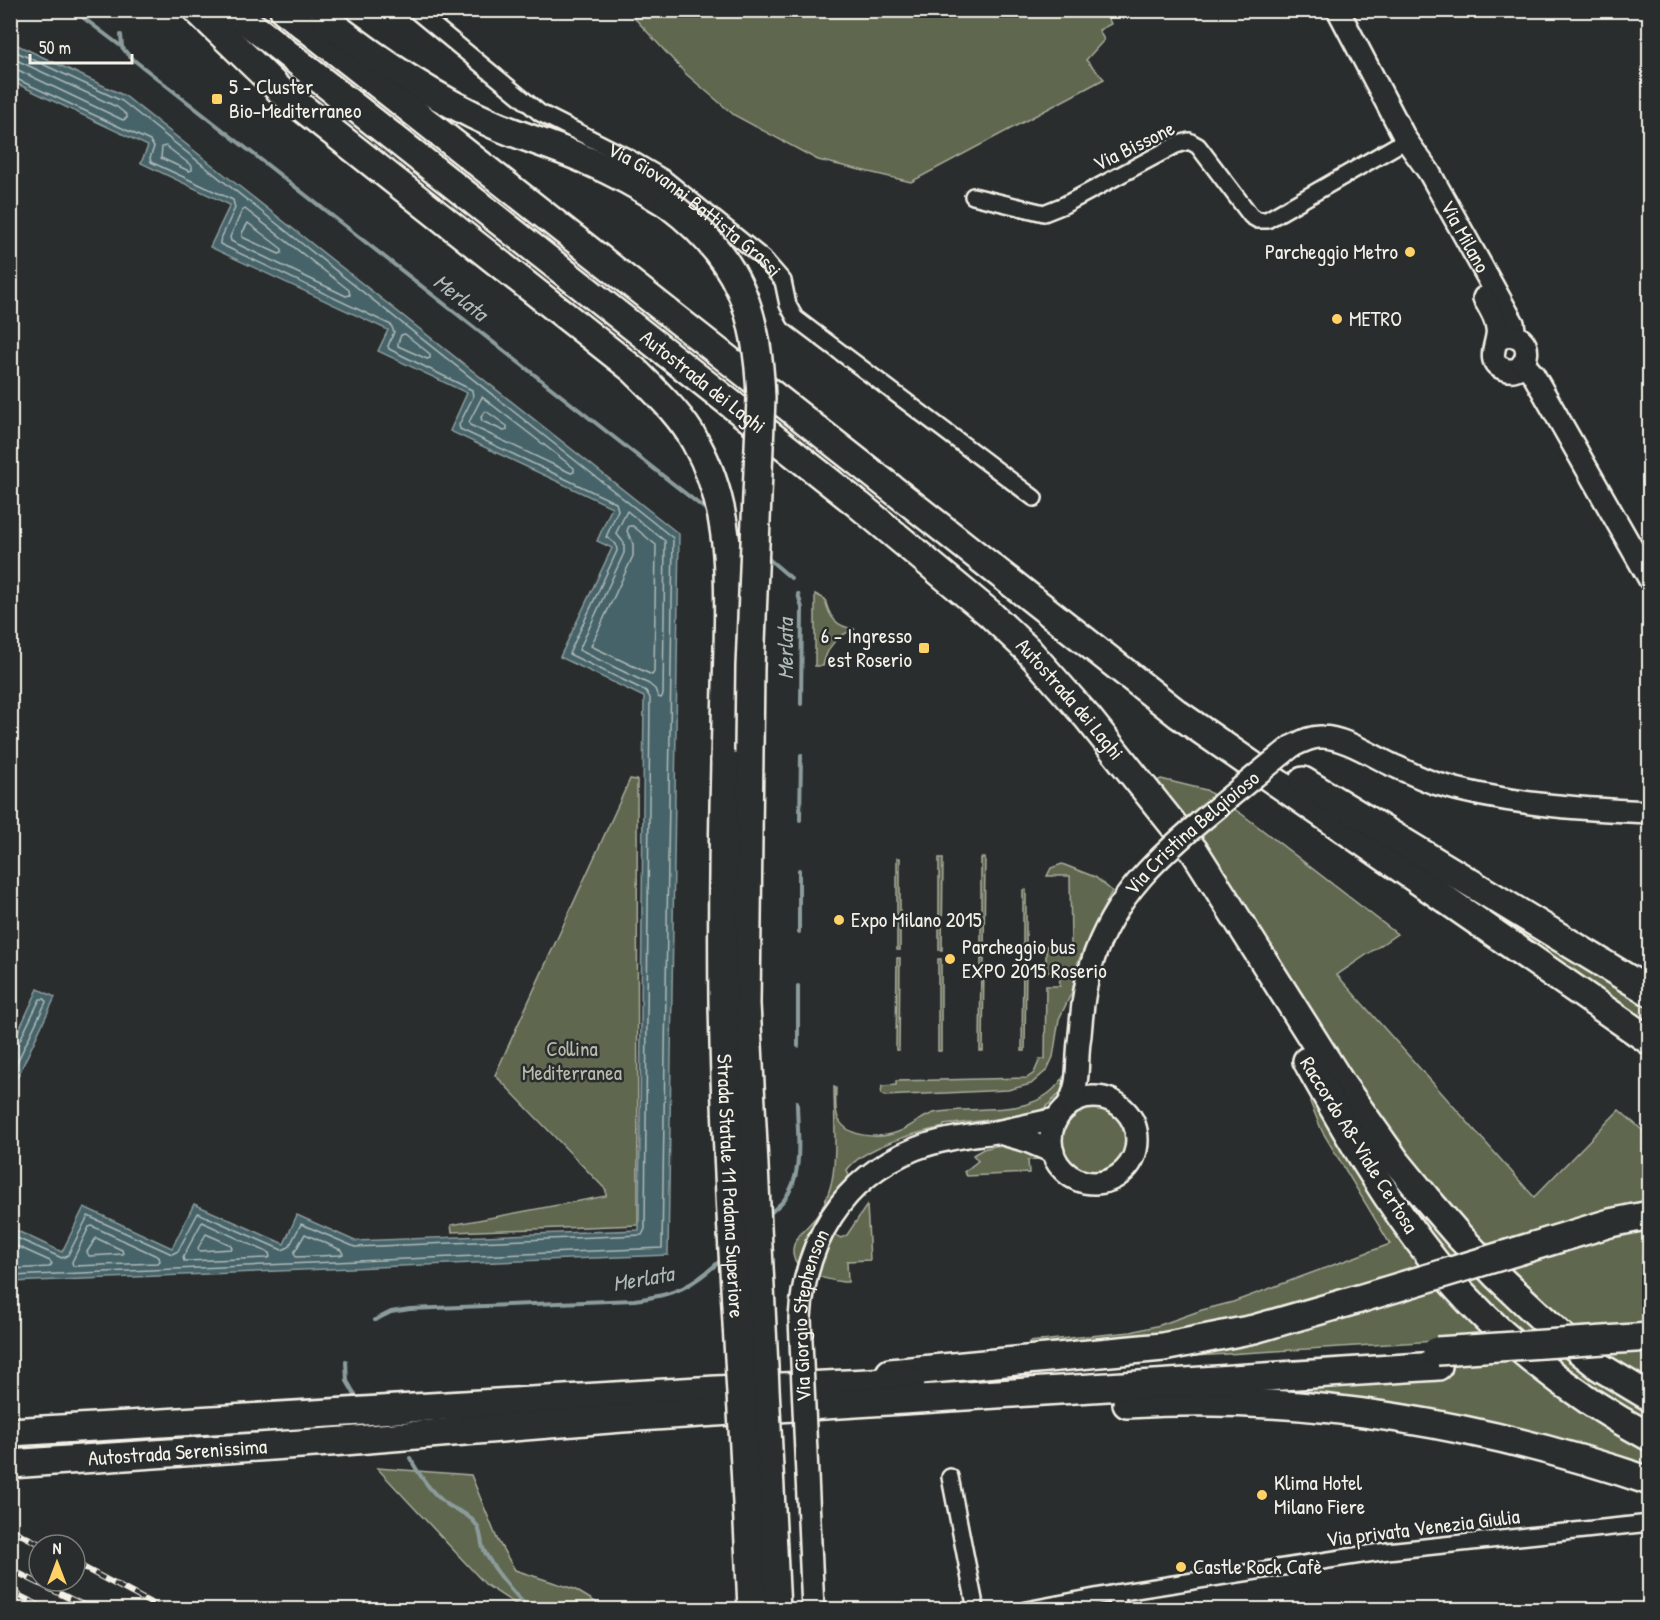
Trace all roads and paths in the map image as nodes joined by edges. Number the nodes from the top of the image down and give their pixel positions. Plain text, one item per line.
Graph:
1 (197, 10) edge
2 (232, 10) edge
3 (284, 10) edge
4 (314, 10) edge
5 (415, 10) edge
6 (1340, 12) edge
7 (1406, 140) junction
8 (972, 196) dead end
9 (1505, 339) junction
10 (1523, 363) junction
11 (1034, 498) dead end
12 (1650, 580) edge
13 (1080, 637) junction
14 (737, 762) junction
15 (1392, 765) junction
16 (1142, 788) junction
17 (1650, 797) edge
18 (1650, 812) edge
19 (1650, 992) edge
20 (1080, 1035) junction
21 (1650, 1041) edge
22 (1098, 1098) junction
23 (1061, 1113) junction
24 (996, 1132) junction
25 (1053, 1152) junction
26 (1650, 1215) edge
27 (1650, 1337) edge
28 (1650, 1353) edge
29 (1437, 1359) junction
30 (716, 1390) junction
31 (1650, 1397) edge
32 (10, 1432) edge
33 (1650, 1437) edge
34 (344, 1441) junction
35 (10, 1464) edge
36 (950, 1477) dead end
37 (1650, 1481) edge
38 (1650, 1523) edge
39 (1116, 1593) junction
40 (752, 1610) edge
41 (776, 1610) edge
42 (813, 1610) edge
43 (976, 1610) edge
44 (1026, 1610) edge
45 (1119, 1610) edge

1 - 14 highway
2 - 16 highway, Autostrada dei Laghi
3 - 13 highway, Autostrada dei Laghi
4 - 14 highway, bridge
5 - 11 street, Via Giovanni Battista Grassi
6 - 7 street, Via Milano
7 - 8 street, Via Bissone
7 - 9 street, Via Milano
9 - 10 street
9 - 10 street
10 - 12 street
13 - 19 highway
13 - 21 highway
14 - 40 highway, Strada Statale 11 Padana Superiore, bridge
14 - 41 highway, Strada Statale 11 Padana Superiore, bridge
15 - 17 street, Via Cristina Belgioioso
15 - 18 street, Via Cristina Belgioioso
15 - 20 street, Via Cristina Belgioioso, bridge
16 - 31 highway
16 - 33 highway, Raccordo A8-Viale Certosa
20 - 22 street, Via Cristina Belgioioso
20 - 23 street, Via Cristina Belgioioso
22 - 23 street
22 - 25 street
23 - 24 street, Via Giorgio Stephenson
23 - 25 street
24 - 25 street, Via Giorgio Stephenson
24 - 42 street, Via Giorgio Stephenson, bridge
26 - 30 highway, bridge
27 - 29 highway, bridge
28 - 29 highway
29 - 30 highway
29 - 34 highway
30 - 32 highway
34 - 35 highway, Autostrada Serenissima
34 - 37 highway
36 - 43 street
38 - 39 street, Via privata Venezia Giulia
39 - 44 street, Via privata Venezia Giulia
39 - 45 street

